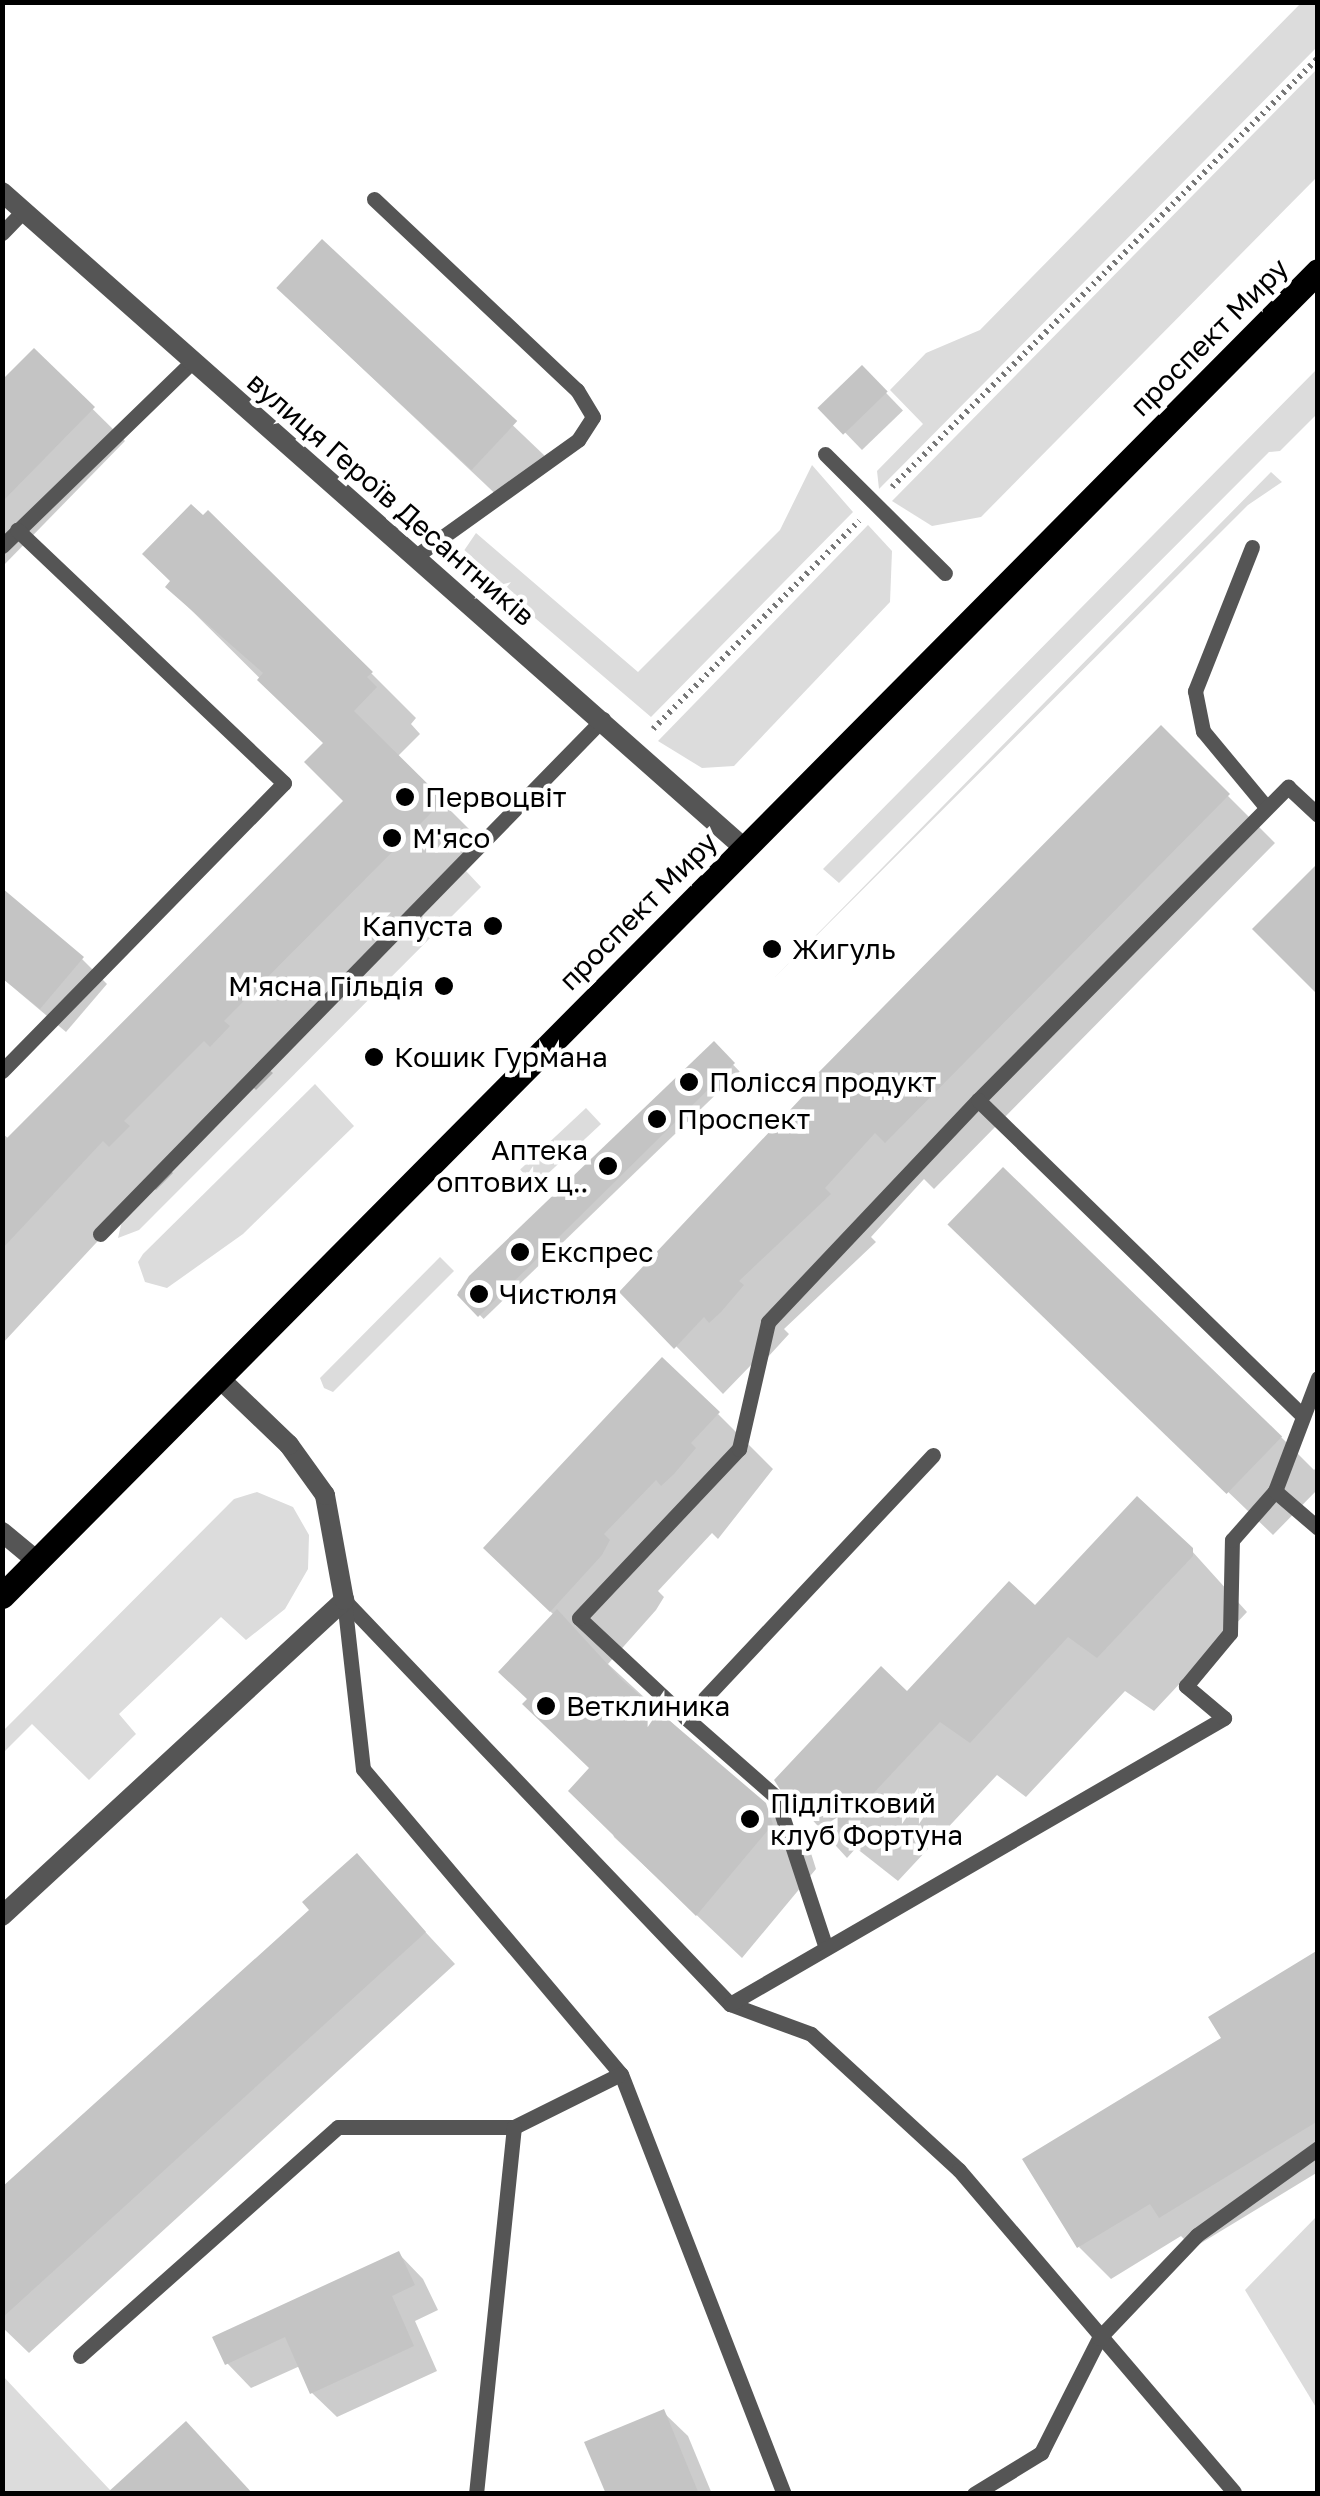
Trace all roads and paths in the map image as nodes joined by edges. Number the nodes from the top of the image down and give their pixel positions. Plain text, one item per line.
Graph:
1 (1318, 58) edge
2 (2, 192) edge
3 (374, 200) dead end
4 (24, 210) junction
5 (2, 232) edge
6 (1318, 272) edge
7 (191, 362) junction
8 (824, 454) dead end
9 (875, 504) junction
10 (17, 530) junction
11 (2, 546) edge
12 (1252, 547) dead end
13 (416, 556) junction
14 (945, 573) dead end
15 (603, 719) junction
16 (649, 734) dead end
17 (1266, 807) junction
18 (1318, 815) edge
19 (744, 848) junction
20 (2, 1071) edge
21 (978, 1100) junction
22 (100, 1234) dead end
23 (218, 1377) junction
24 (1318, 1378) edge
25 (1303, 1416) junction
26 (933, 1455) dead end
27 (1274, 1491) junction
28 (1318, 1528) edge
29 (2, 1532) edge
30 (37, 1561) junction
31 (2, 1596) edge
32 (344, 1600) junction
33 (686, 1718) junction
34 (2, 1916) edge
35 (826, 1948) junction
36 (730, 2004) junction
37 (621, 2074) junction
38 (514, 2127) junction
39 (1318, 2148) edge
40 (1099, 2338) junction
41 (80, 2356) dead end
42 (1234, 2492) edge
43 (476, 2494) edge
44 (784, 2494) edge
45 (974, 2494) edge

1 - 9 path
2 - 4 street, вулиця Героїв Десантників
3 - 13 lane
4 - 5 lane
4 - 7 street, вулиця Героїв Десантників
6 - 19 main road, проспект Миру
7 - 10 lane
7 - 13 street, вулиця Героїв Десантників
8 - 9 lane
9 - 14 lane
9 - 16 path
10 - 11 lane
10 - 20 lane
12 - 17 lane
13 - 15 street, вулиця Героїв Десантників
15 - 19 street, вулиця Героїв Десантників
15 - 22 lane
17 - 18 lane
17 - 21 lane
19 - 23 main road, проспект Миру
21 - 25 lane
21 - 33 lane
23 - 30 main road, проспект Миру
23 - 32 street
24 - 25 lane
25 - 27 lane
26 - 33 lane
27 - 28 lane
27 - 35 lane
29 - 30 street
30 - 31 main road, проспект Миру
32 - 34 street
32 - 36 lane
32 - 37 lane
33 - 35 lane
35 - 36 lane
36 - 40 lane
37 - 38 lane
37 - 44 lane
38 - 41 lane
38 - 43 lane
39 - 40 lane
40 - 42 lane
40 - 45 lane

